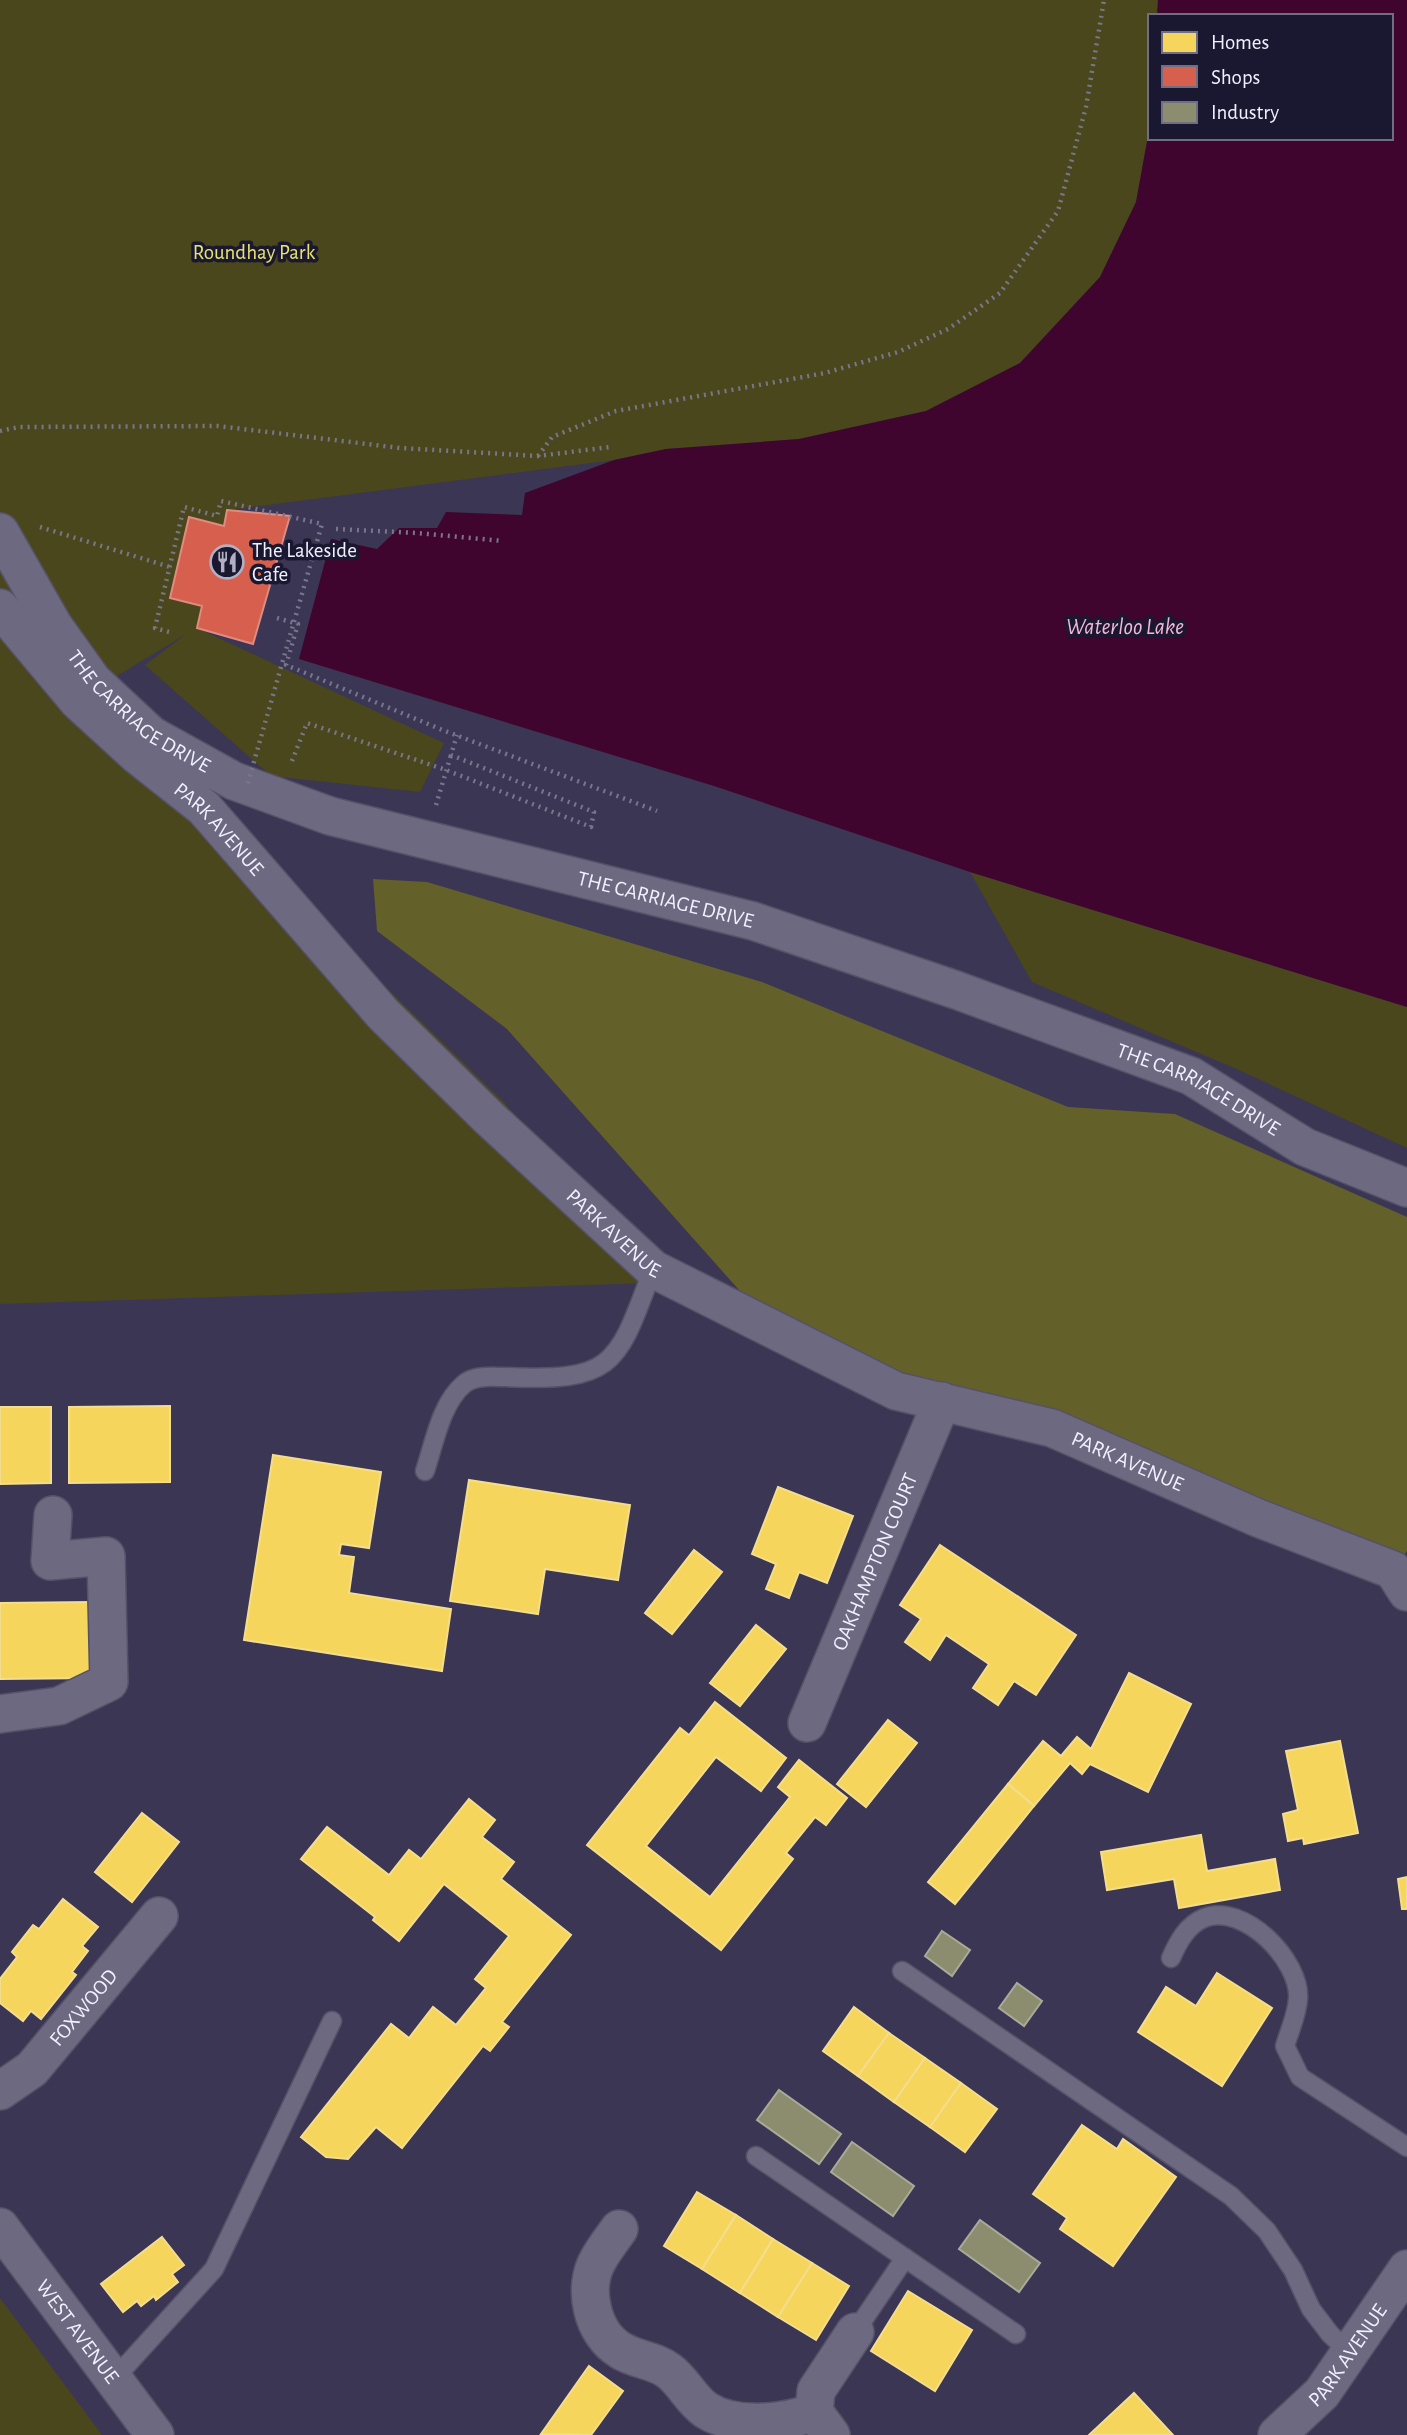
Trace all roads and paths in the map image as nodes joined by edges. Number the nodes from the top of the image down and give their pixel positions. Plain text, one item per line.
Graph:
1 (1104, 0) edge
2 (0, 431) edge
3 (610, 447) dead end
4 (538, 456) junction
5 (37, 526) dead end
6 (336, 529) dead end
7 (0, 531) edge
8 (503, 541) dead end
9 (170, 567) junction
10 (0, 608) edge
11 (277, 618) dead end
12 (169, 632) dead end
13 (457, 736) junction
14 (451, 755) junction
15 (446, 770) junction
16 (263, 791) junction
17 (657, 811) dead end
18 (428, 840) junction
19 (1407, 1188) edge
20 (653, 1269) junction
21 (942, 1401) junction
22 (425, 1471) dead end
23 (52, 1515) dead end
24 (1407, 1592) edge
25 (0, 1714) edge
26 (807, 1723) dead end
27 (159, 1916) dead end
28 (1171, 1958) dead end
29 (902, 1970) dead end
30 (332, 2021) dead end
31 (0, 2091) edge
32 (1407, 2147) edge
33 (756, 2156) dead end
34 (0, 2227) edge
35 (619, 2229) dead end
36 (905, 2258) junction
37 (1407, 2269) edge
38 (855, 2332) joint
39 (1016, 2334) dead end
40 (1350, 2353) junction
41 (114, 2379) junction
42 (823, 2423) edge
43 (155, 2435) edge
44 (1277, 2435) edge

1 - 4 path
2 - 4 path
3 - 4 path
5 - 9 path
6 - 8 path
7 - 16 street, THE CARRIAGE DRIVE
9 - 12 path, bridge
9 - 16 path, bridge
10 - 20 street, PARK AVENUE
11 - 13 path
13 - 14 path
13 - 17 path
14 - 15 path
14 - 15 path
15 - 16 path
15 - 18 path
16 - 18 street, THE CARRIAGE DRIVE
18 - 19 street, THE CARRIAGE DRIVE
20 - 21 street, PARK AVENUE
20 - 22 lane
21 - 24 street, PARK AVENUE
21 - 26 street, OAKHAMPTON COURT
23 - 25 street
27 - 31 street, FOXWOOD
28 - 32 lane
29 - 40 lane
30 - 41 lane
33 - 36 lane
34 - 41 street, WEST AVENUE
35 - 42 street
36 - 38 lane
36 - 39 lane
37 - 40 street, PARK AVENUE
38 - 42 street
40 - 44 street, PARK AVENUE
41 - 43 street, WEST AVENUE

